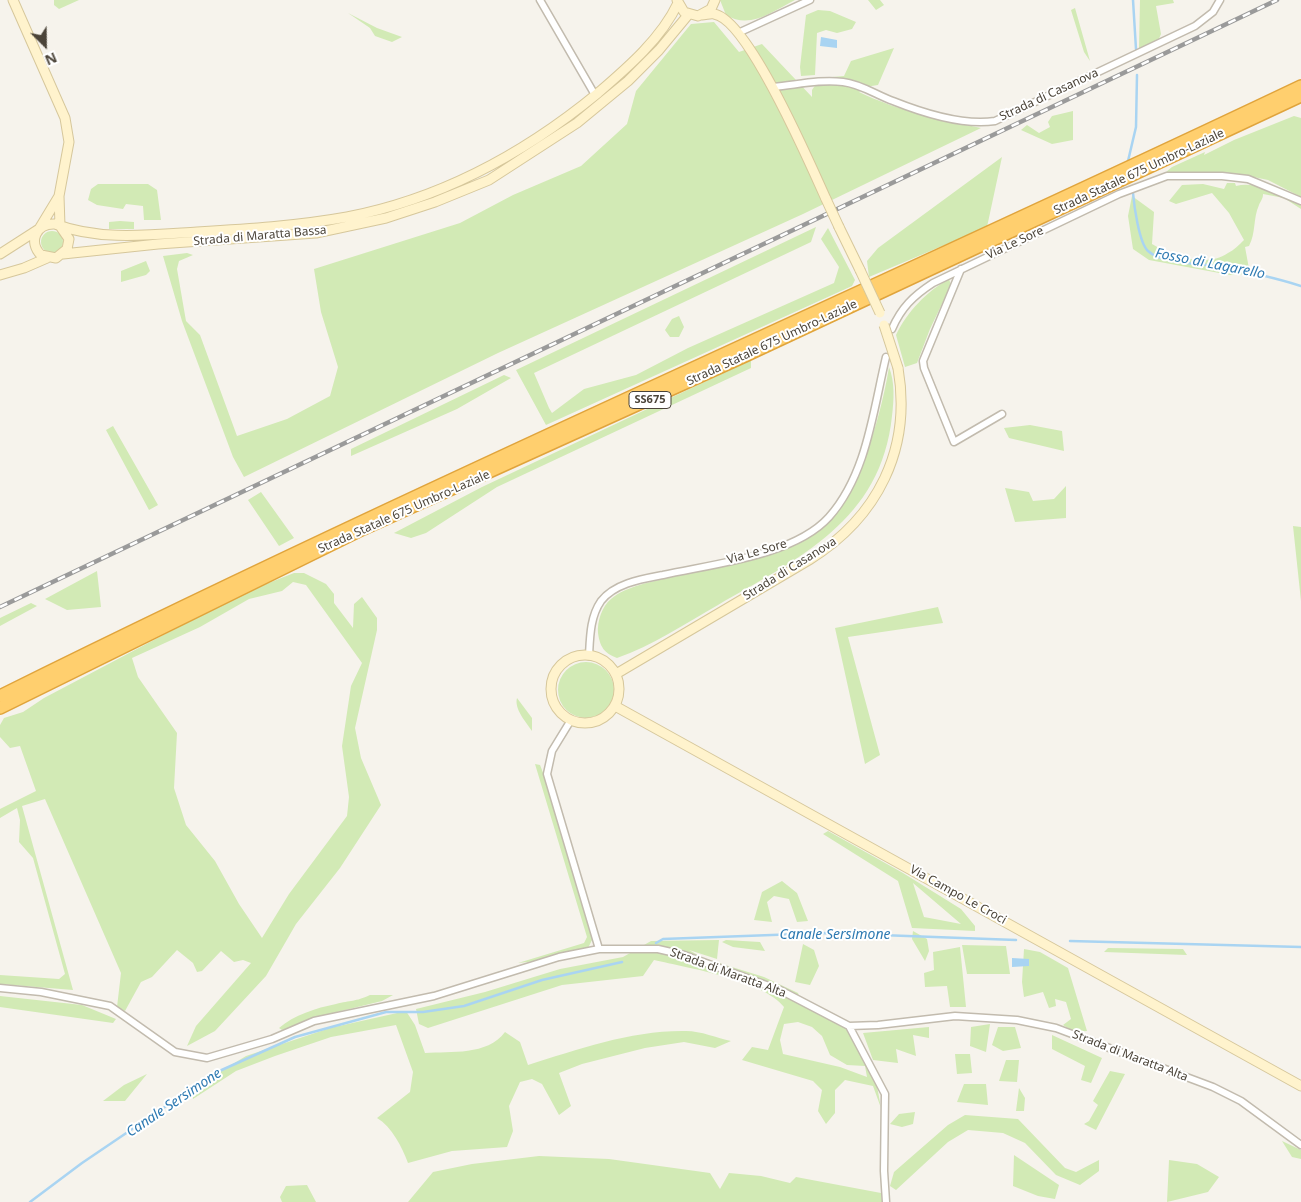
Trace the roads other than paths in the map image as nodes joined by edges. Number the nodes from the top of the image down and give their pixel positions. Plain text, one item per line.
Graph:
1 (13, 0) edge
2 (540, 0) edge
3 (715, 0) edge
4 (810, 0) edge
5 (1220, 0) edge
6 (677, 2) edge
7 (688, 15) junction
8 (702, 15) junction
9 (722, 18) junction
10 (738, 33) junction
11 (1301, 86) edge
12 (774, 88) junction
13 (595, 95) junction
14 (1301, 96) edge
15 (59, 196) junction
16 (1301, 200) edge
17 (60, 226) junction
18 (39, 229) junction
19 (0, 254) edge
20 (63, 254) junction
21 (47, 258) junction
22 (961, 268) junction
23 (0, 275) edge
24 (888, 327) junction
25 (886, 357) dead end
26 (1002, 414) dead end
27 (589, 656) junction
28 (616, 674) junction
29 (0, 696) edge
30 (615, 706) junction
31 (0, 708) edge
32 (570, 720) junction
33 (599, 949) junction
34 (0, 988) edge
35 (849, 1026) junction
36 (1301, 1086) edge
37 (1301, 1145) edge
38 (886, 1202) edge

1 - 15 main road
2 - 13 street
3 - 8 main road
3 - 9 main road
4 - 10 street
5 - 12 street, Strada di Casanova
6 - 7 main road, Strada di Maratta Bassa
6 - 13 main road, Strada di Maratta Bassa
7 - 8 main road
7 - 20 main road, Strada di Maratta Bassa
8 - 9 main road
9 - 10 main road
10 - 12 main road
11 - 29 highway, Strada Statale 675 Umbro-Laziale / SS675
12 - 24 main road, Strada di Casanova, bridge
13 - 17 main road, Strada di Maratta Bassa
14 - 31 highway, Strada Statale 675 Umbro-Laziale / SS675
15 - 17 main road
15 - 18 main road
16 - 22 street, Via Le Sore
17 - 18 main road
17 - 20 main road
18 - 19 main road
18 - 21 main road
20 - 21 main road
21 - 23 main road
22 - 24 street, Via Le Sore
22 - 26 street
24 - 28 main road, Strada di Casanova, bridge
25 - 27 street, Via Le Sore
27 - 28 main road
27 - 32 main road
28 - 30 main road
30 - 32 main road
30 - 36 main road, Via Campo Le Croci
32 - 33 street
33 - 34 street, Strada di Maratta Alta
33 - 35 street, Strada di Maratta Alta
35 - 37 street, Strada di Maratta Alta
35 - 38 street

